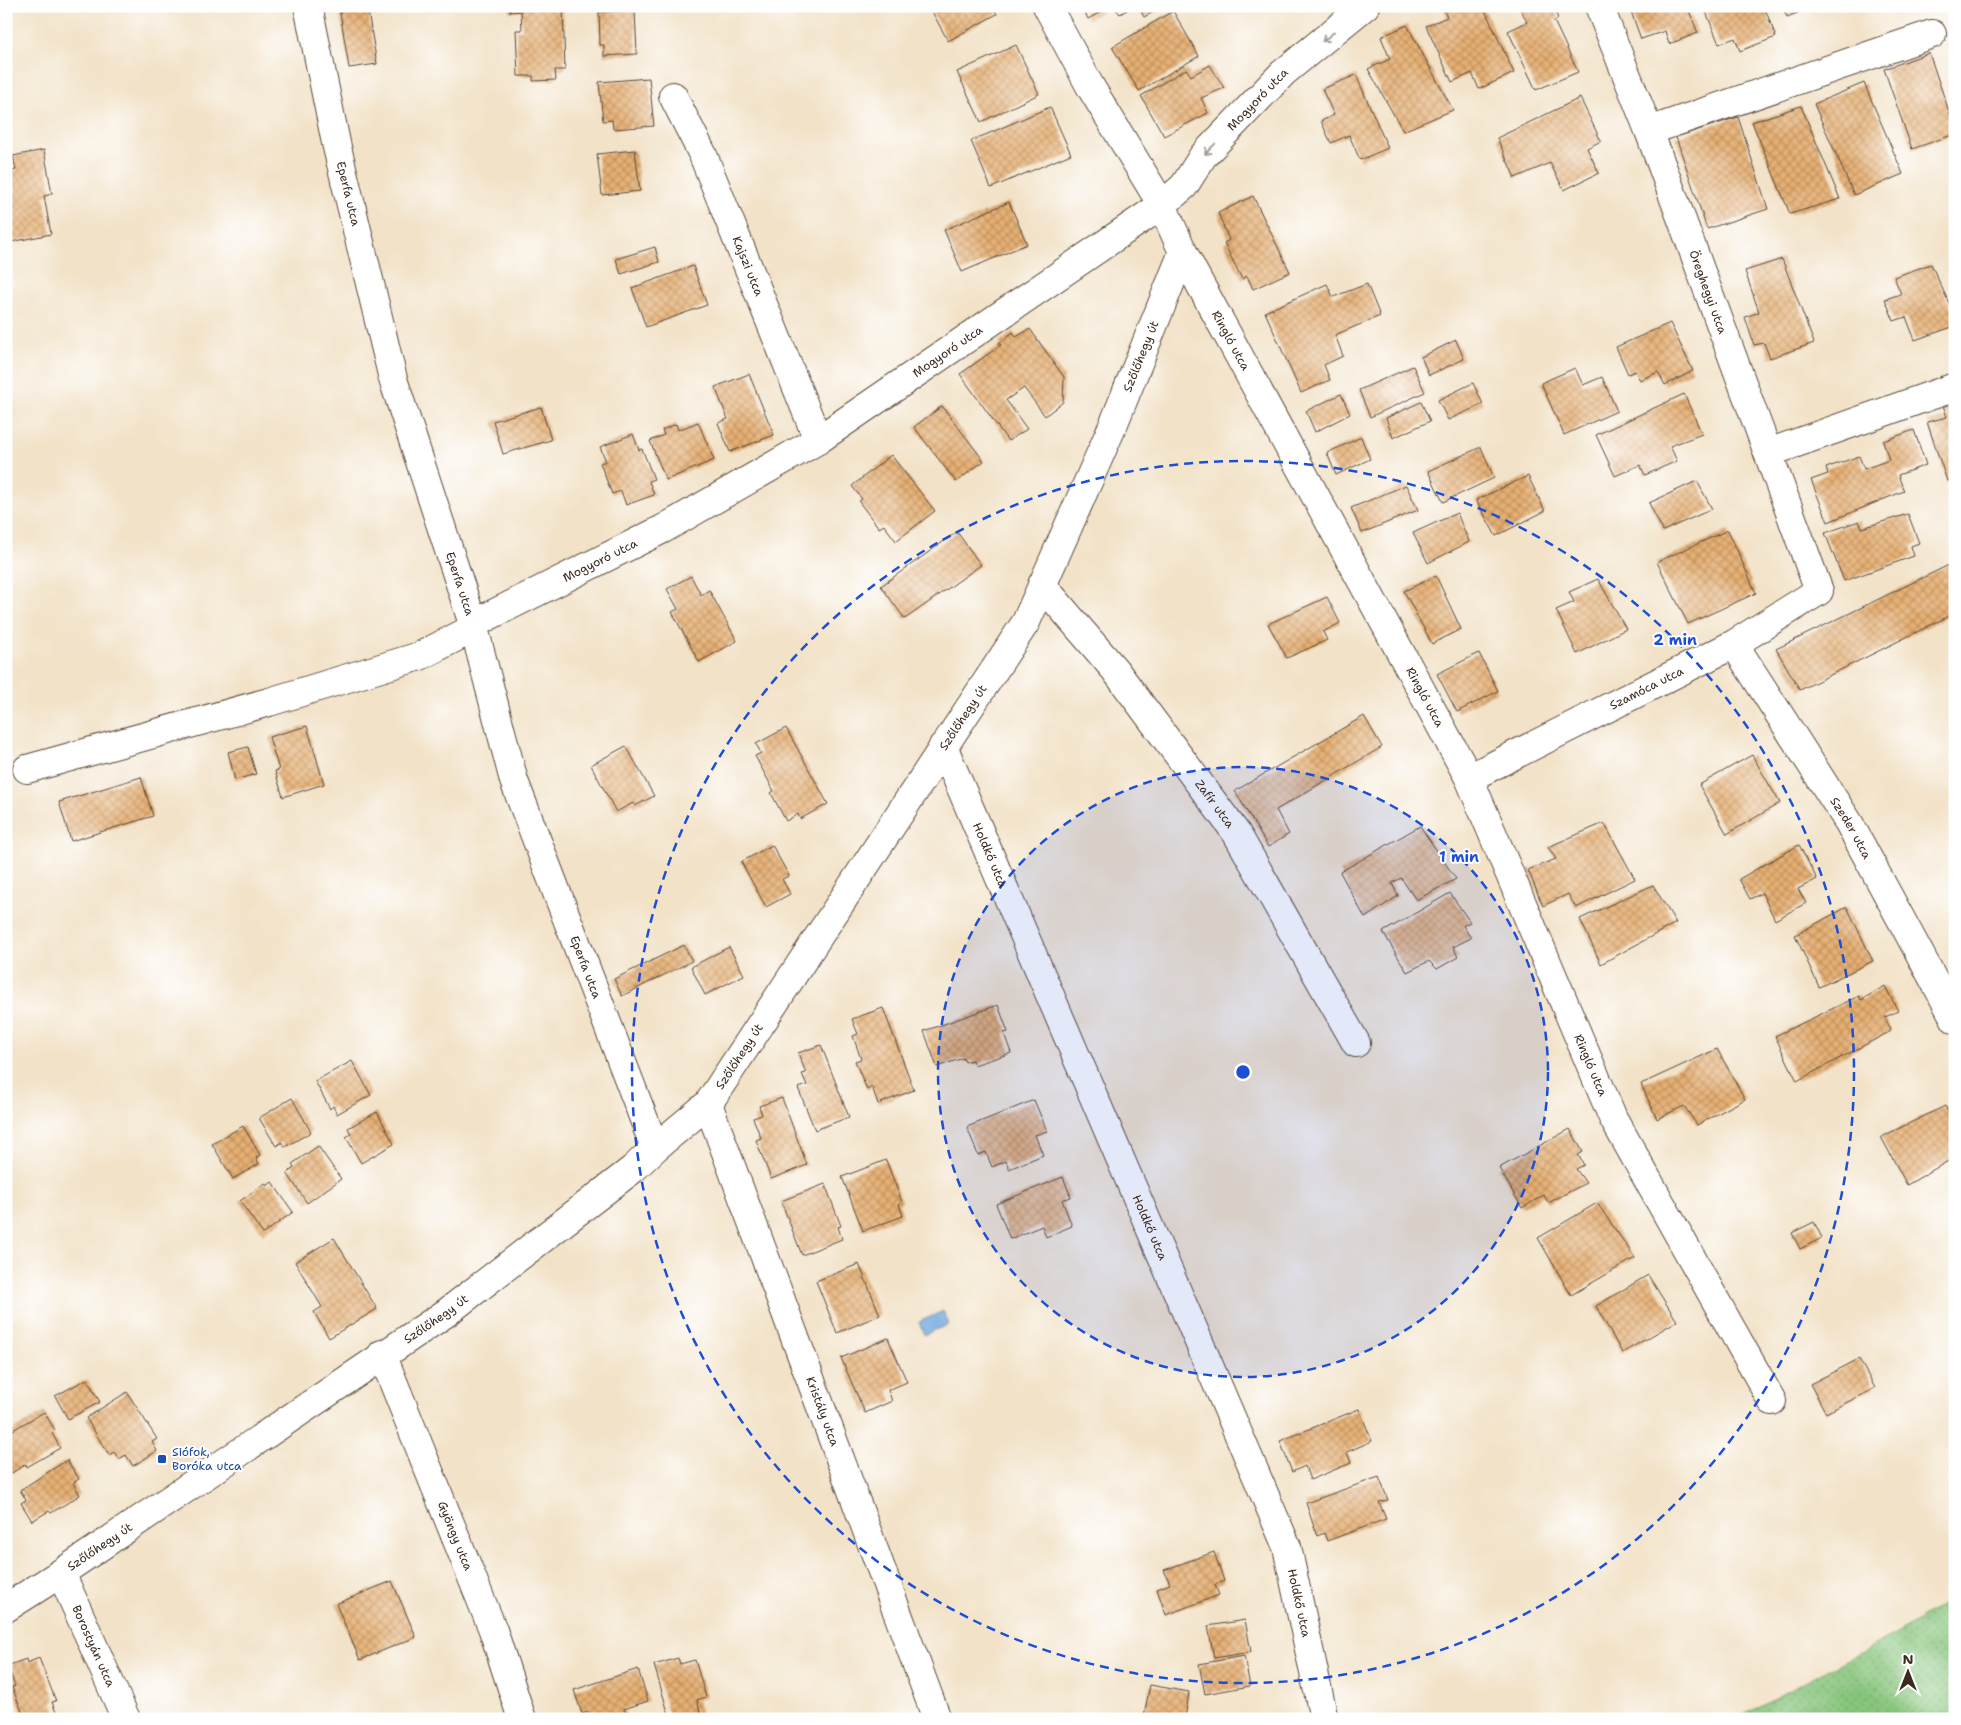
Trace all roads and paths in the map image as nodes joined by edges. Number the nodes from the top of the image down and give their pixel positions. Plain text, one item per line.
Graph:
1 (308, 6) edge
2 (1047, 6) edge
3 (1365, 6) edge
4 (1599, 6) edge
5 (1932, 34) dead end
6 (673, 96) dead end
7 (1649, 131) junction
8 (1162, 205) junction
9 (1183, 252) junction
10 (1955, 387) edge
11 (818, 440) junction
12 (1768, 453) junction
13 (1042, 585) junction
14 (1819, 591) joint
15 (474, 626) junction
16 (1734, 644) junction
17 (943, 746) junction
18 (26, 769) dead end
19 (1469, 778) junction
20 (1955, 1019) edge
21 (1356, 1043) dead end
22 (708, 1104) junction
23 (655, 1148) junction
24 (382, 1354) junction
25 (1772, 1401) dead end
26 (61, 1573) junction
27 (6, 1608) edge
28 (126, 1719) edge
29 (522, 1719) edge
30 (937, 1719) edge
31 (1324, 1719) edge

1 - 15 street, Eperfa utca
2 - 8 street, Ringló utca
3 -> 8 street, Mogyoró utca
4 - 7 street, Öreghegyi utca
5 - 7 street
6 - 11 street, Kajszi utca
7 - 12 street, Öreghegyi utca
8 - 9 street, Ringló utca
8 - 11 street, Mogyoró utca
9 - 13 street, Szőlőhegy út
9 - 19 street, Ringló utca
10 - 12 street
11 - 15 street, Mogyoró utca
12 - 14 street, Öreghegyi utca
13 - 17 street, Szőlőhegy út
13 - 21 street, Zafír utca
14 - 16 street, Szamóca utca
15 - 18 street, Mogyoró utca
15 - 23 street, Eperfa utca
16 - 19 street, Szamóca utca
16 - 20 street, Szeder utca
17 - 22 street, Szőlőhegy út
17 - 31 street, Holdkő utca
19 - 25 street, Ringló utca
22 - 23 street, Szőlőhegy út
22 - 30 street, Kristály utca
23 - 24 street, Szőlőhegy út
24 - 26 street, Szőlőhegy út
24 - 29 street, Gyöngy utca
26 - 27 street, Szőlőhegy út
26 - 28 street, Borostyán utca

